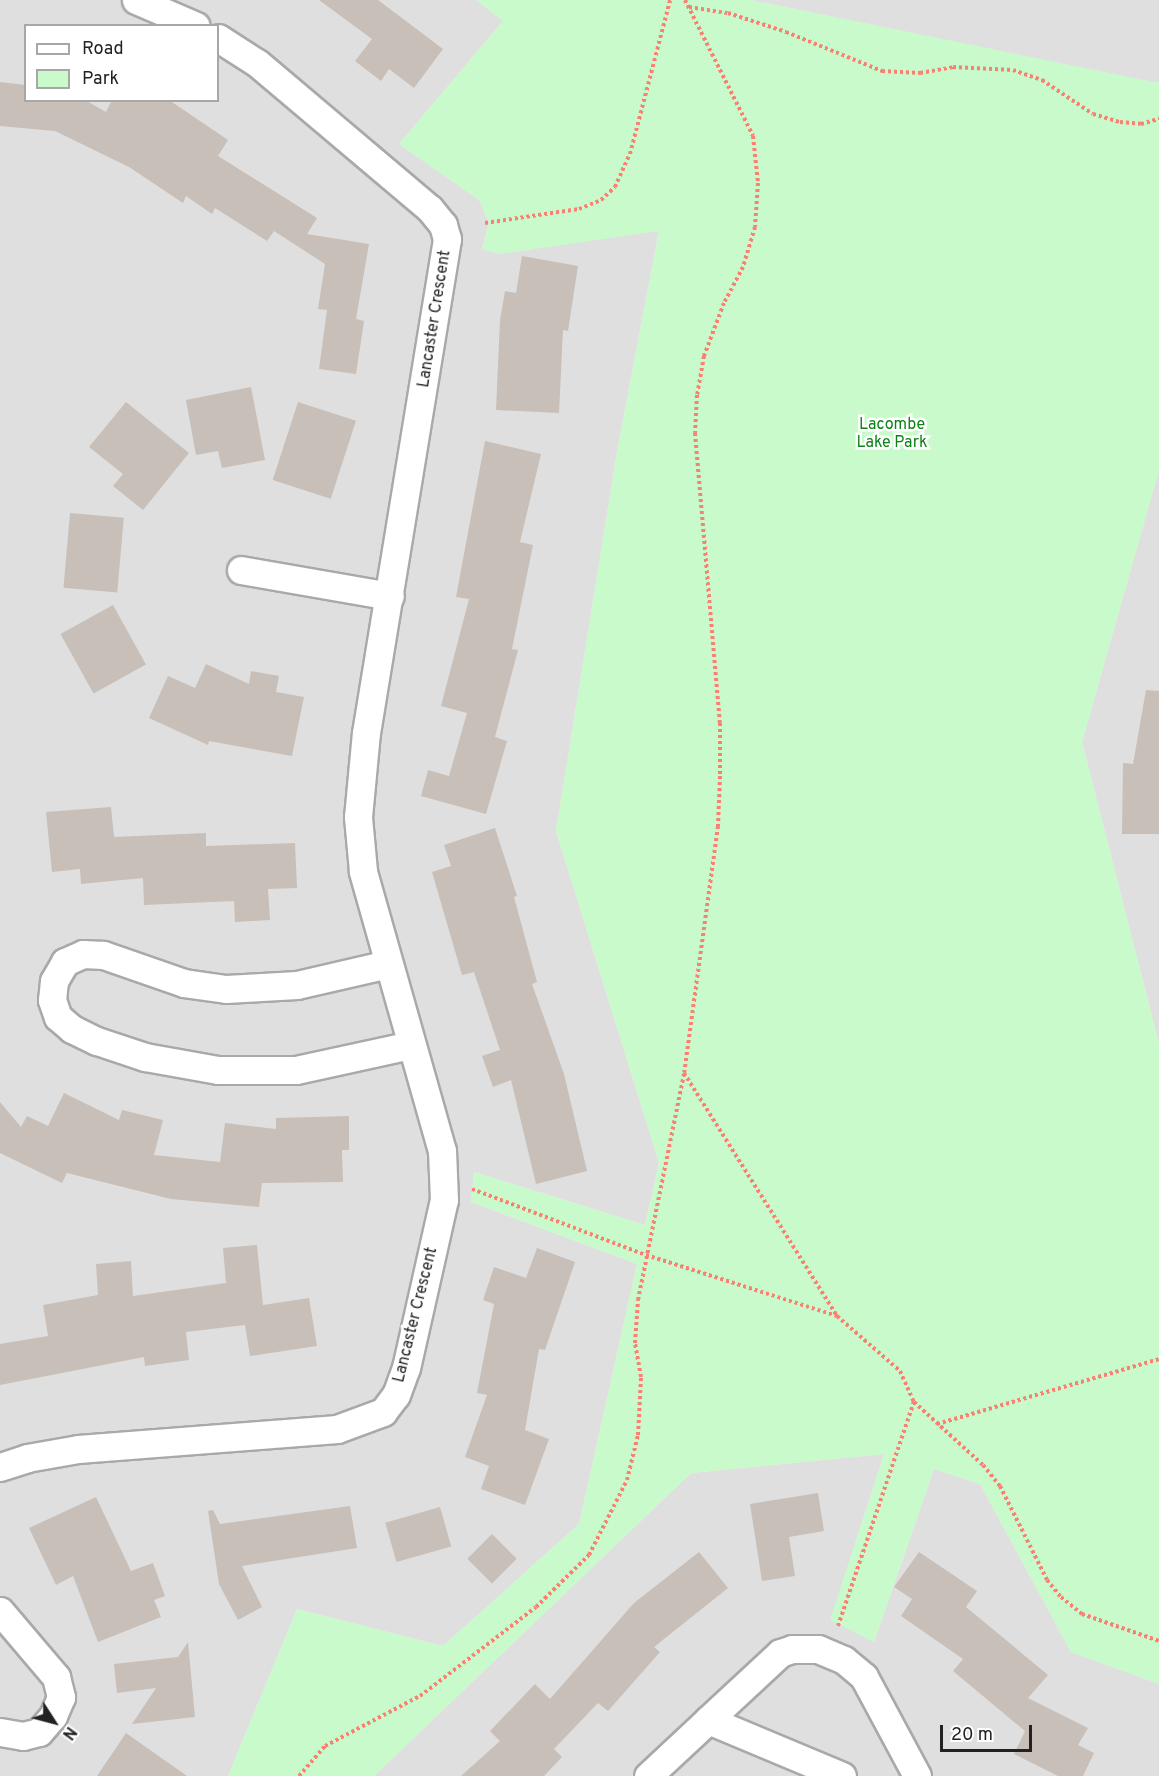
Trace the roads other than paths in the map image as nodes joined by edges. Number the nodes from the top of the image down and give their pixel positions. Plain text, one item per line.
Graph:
1 (136, 0) edge
2 (191, 24) edge
3 (219, 39) edge
4 (241, 570) dead end
5 (390, 596) junction
6 (388, 964) junction
7 (411, 1045) junction
8 (0, 1467) edge
9 (0, 1611) edge
10 (708, 1720) junction
11 (0, 1732) edge
12 (648, 1776) edge
13 (842, 1776) edge
14 (916, 1776) edge

1 - 2 street
3 - 5 street, Lancaster Crescent
4 - 5 street
5 - 6 street, Lancaster Crescent
6 - 7 street, Lancaster Crescent
6 - 7 street
7 - 8 street, Lancaster Crescent
9 - 11 street
10 - 12 street
10 - 13 street
10 - 14 street

